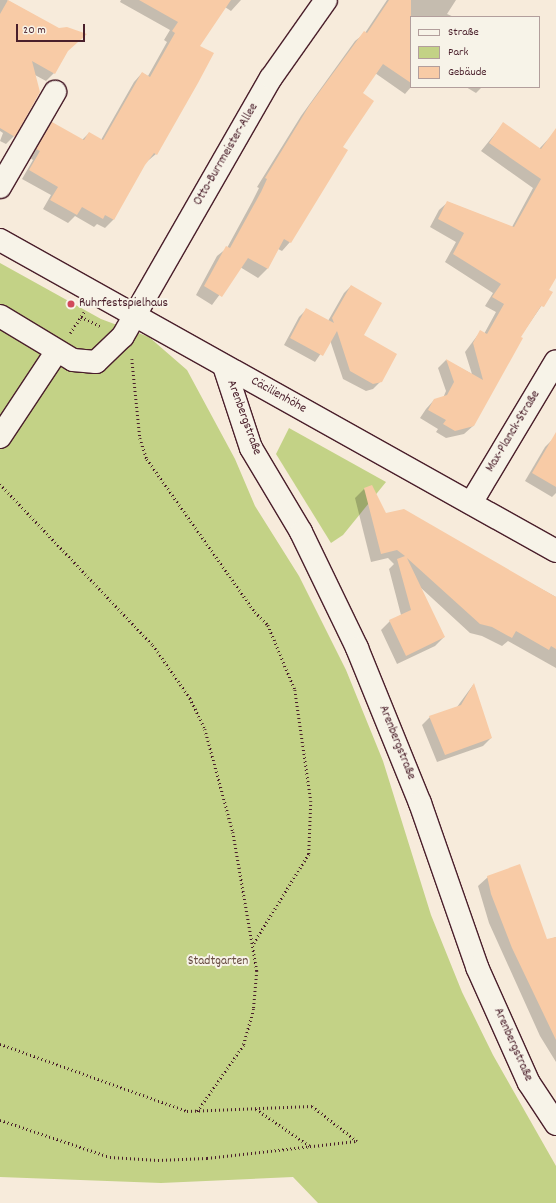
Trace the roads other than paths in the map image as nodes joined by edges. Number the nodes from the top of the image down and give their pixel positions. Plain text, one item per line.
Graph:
1 (326, 0) edge
2 (55, 92) dead end
3 (0, 187) edge
4 (0, 240) edge
5 (135, 315) junction
6 (0, 316) edge
7 (57, 351) junction
8 (556, 361) edge
9 (224, 366) junction
10 (0, 437) edge
11 (471, 503) junction
12 (556, 551) edge
13 (556, 1124) edge

1 - 5 street, Otto-Burrmeister-Allee
2 - 3 street
4 - 5 street, Cäcilienhöhe
5 - 7 street, Otto-Burrmeister-Allee
5 - 9 street, Cäcilienhöhe
6 - 7 street, Otto-Burrmeister-Allee
7 - 10 street
8 - 11 street, Max-Planck-Straße
9 - 11 street, Cäcilienhöhe
9 - 13 street, Arenbergstraße
11 - 12 street, Cäcilienhöhe

